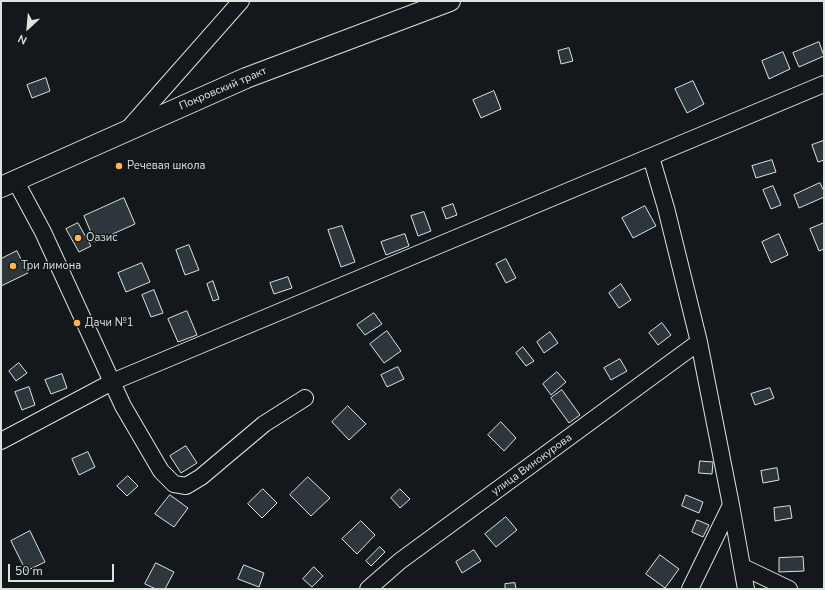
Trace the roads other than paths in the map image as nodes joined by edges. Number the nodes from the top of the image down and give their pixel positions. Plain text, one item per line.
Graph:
1 (241, 1) edge
2 (450, 1) edge
3 (824, 84) edge
4 (127, 130) junction
5 (651, 157) junction
6 (8, 183) edge
7 (698, 342) junction
8 (112, 382) junction
9 (305, 398) dead end
10 (1, 441) edge
11 (731, 505) junction
12 (743, 567) junction
13 (368, 589) edge
14 (690, 589) edge
15 (746, 589) edge
16 (789, 589) edge

1 - 4 street
2 - 4 main road, Покровский тракт
3 - 5 street
4 - 6 main road, Покровский тракт
5 - 7 street
5 - 8 street
6 - 8 street
7 - 11 street
7 - 13 street, улица Винокурова
8 - 9 street
8 - 10 street
11 - 12 street
11 - 14 street
12 - 15 street
12 - 16 street

